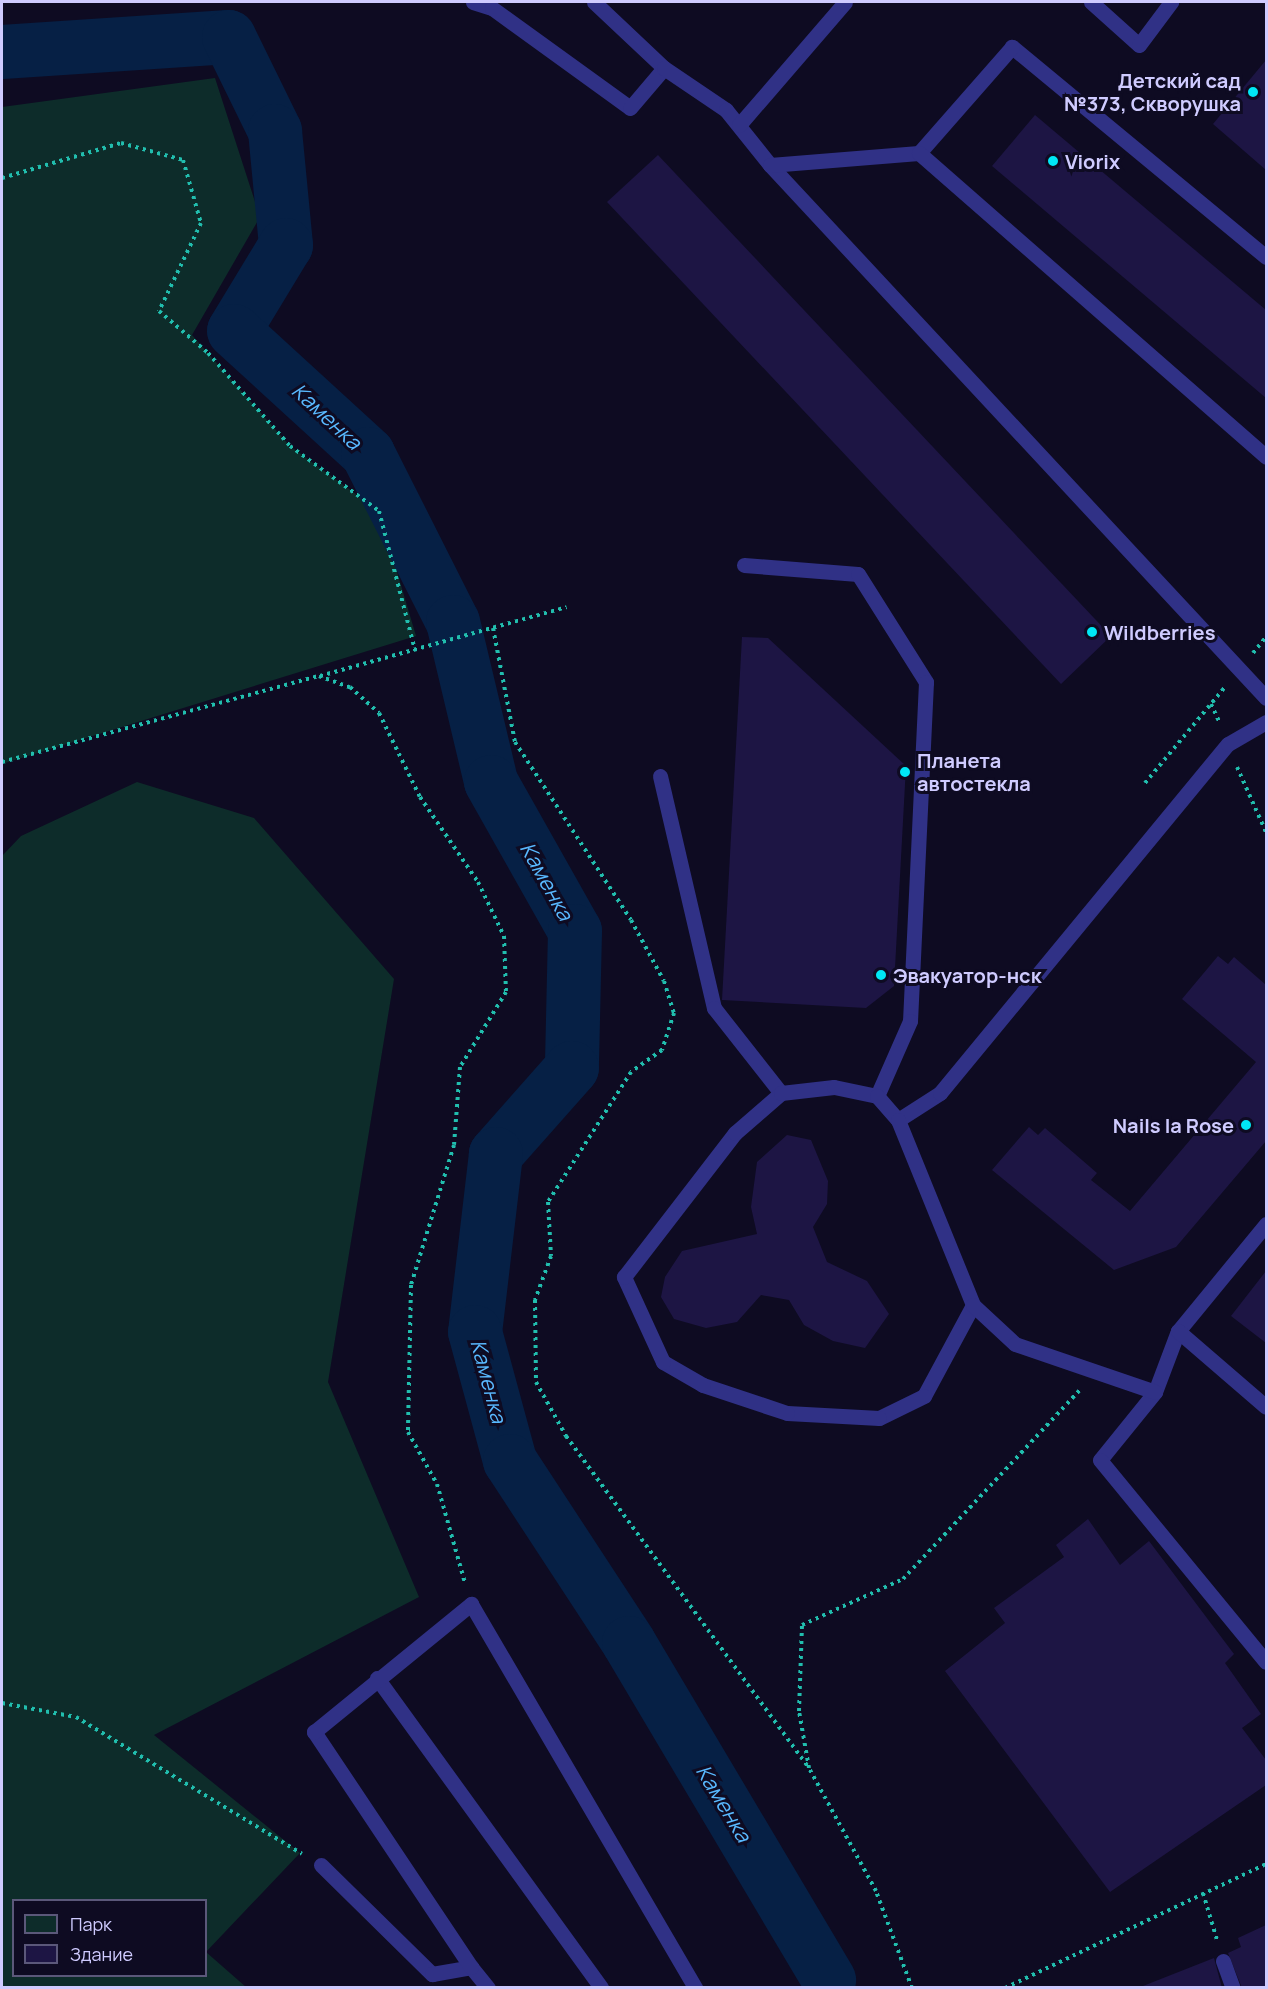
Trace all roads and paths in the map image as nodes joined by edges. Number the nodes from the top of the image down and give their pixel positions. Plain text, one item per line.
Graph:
1 (473, 2) edge
2 (594, 2) edge
3 (845, 2) edge
4 (1091, 2) edge
5 (1171, 2) edge
6 (664, 68) junction
7 (739, 125) junction
8 (919, 153) junction
9 (770, 165) junction
10 (2, 178) edge
11 (1266, 257) edge
12 (1266, 457) edge
13 (744, 565) dead end
14 (567, 608) dead end
15 (493, 628) junction
16 (1266, 637) edge
17 (415, 650) junction
18 (1251, 656) dead end
19 (319, 676) junction
20 (1225, 687) dead end
21 (1266, 698) edge
22 (1211, 704) junction
23 (1266, 722) edge
24 (1220, 723) dead end
25 (2, 762) edge
26 (1237, 766) dead end
27 (660, 776) dead end
28 (1145, 783) dead end
29 (1266, 831) edge
30 (781, 1093) junction
31 (877, 1096) junction
32 (898, 1120) junction
33 (1266, 1224) edge
34 (973, 1305) junction
35 (1178, 1331) junction
36 (1097, 1371) junction
37 (1155, 1392) junction
38 (1266, 1407) edge
39 (471, 1604) junction
40 (1266, 1662) edge
41 (377, 1678) junction
42 (2, 1703) edge
43 (809, 1768) junction
44 (1266, 1864) edge
45 (321, 1865) joint
46 (1203, 1893) junction
47 (1223, 1961) joint
48 (471, 1966) junction
49 (488, 1988) edge
50 (601, 1988) edge
51 (695, 1988) edge
52 (912, 1988) edge
53 (1005, 1988) edge
54 (1233, 1988) edge

1 - 6 lane
2 - 6 lane
3 - 7 lane
4 - 5 lane
6 - 7 lane
7 - 9 lane
8 - 9 lane
8 - 11 lane
8 - 12 lane
9 - 21 lane
10 - 17 path
13 - 31 lane
14 - 15 path
15 - 17 path
15 - 43 path
16 - 18 path
17 - 19 path
19 - 25 path
19 - 39 path
20 - 22 path
22 - 24 path
22 - 28 path
23 - 32 lane
26 - 29 path
27 - 30 lane
30 - 31 lane
30 - 34 lane
31 - 32 lane
32 - 34 lane
33 - 35 lane
34 - 36 lane
35 - 37 lane
35 - 38 lane
36 - 37 lane
36 - 43 path
37 - 40 lane
39 - 41 lane
39 - 51 lane
41 - 48 lane
41 - 50 lane
42 - 45 path
43 - 52 path
44 - 46 path
45 - 48 lane
46 - 47 path
46 - 53 path
47 - 54 lane
48 - 49 lane

